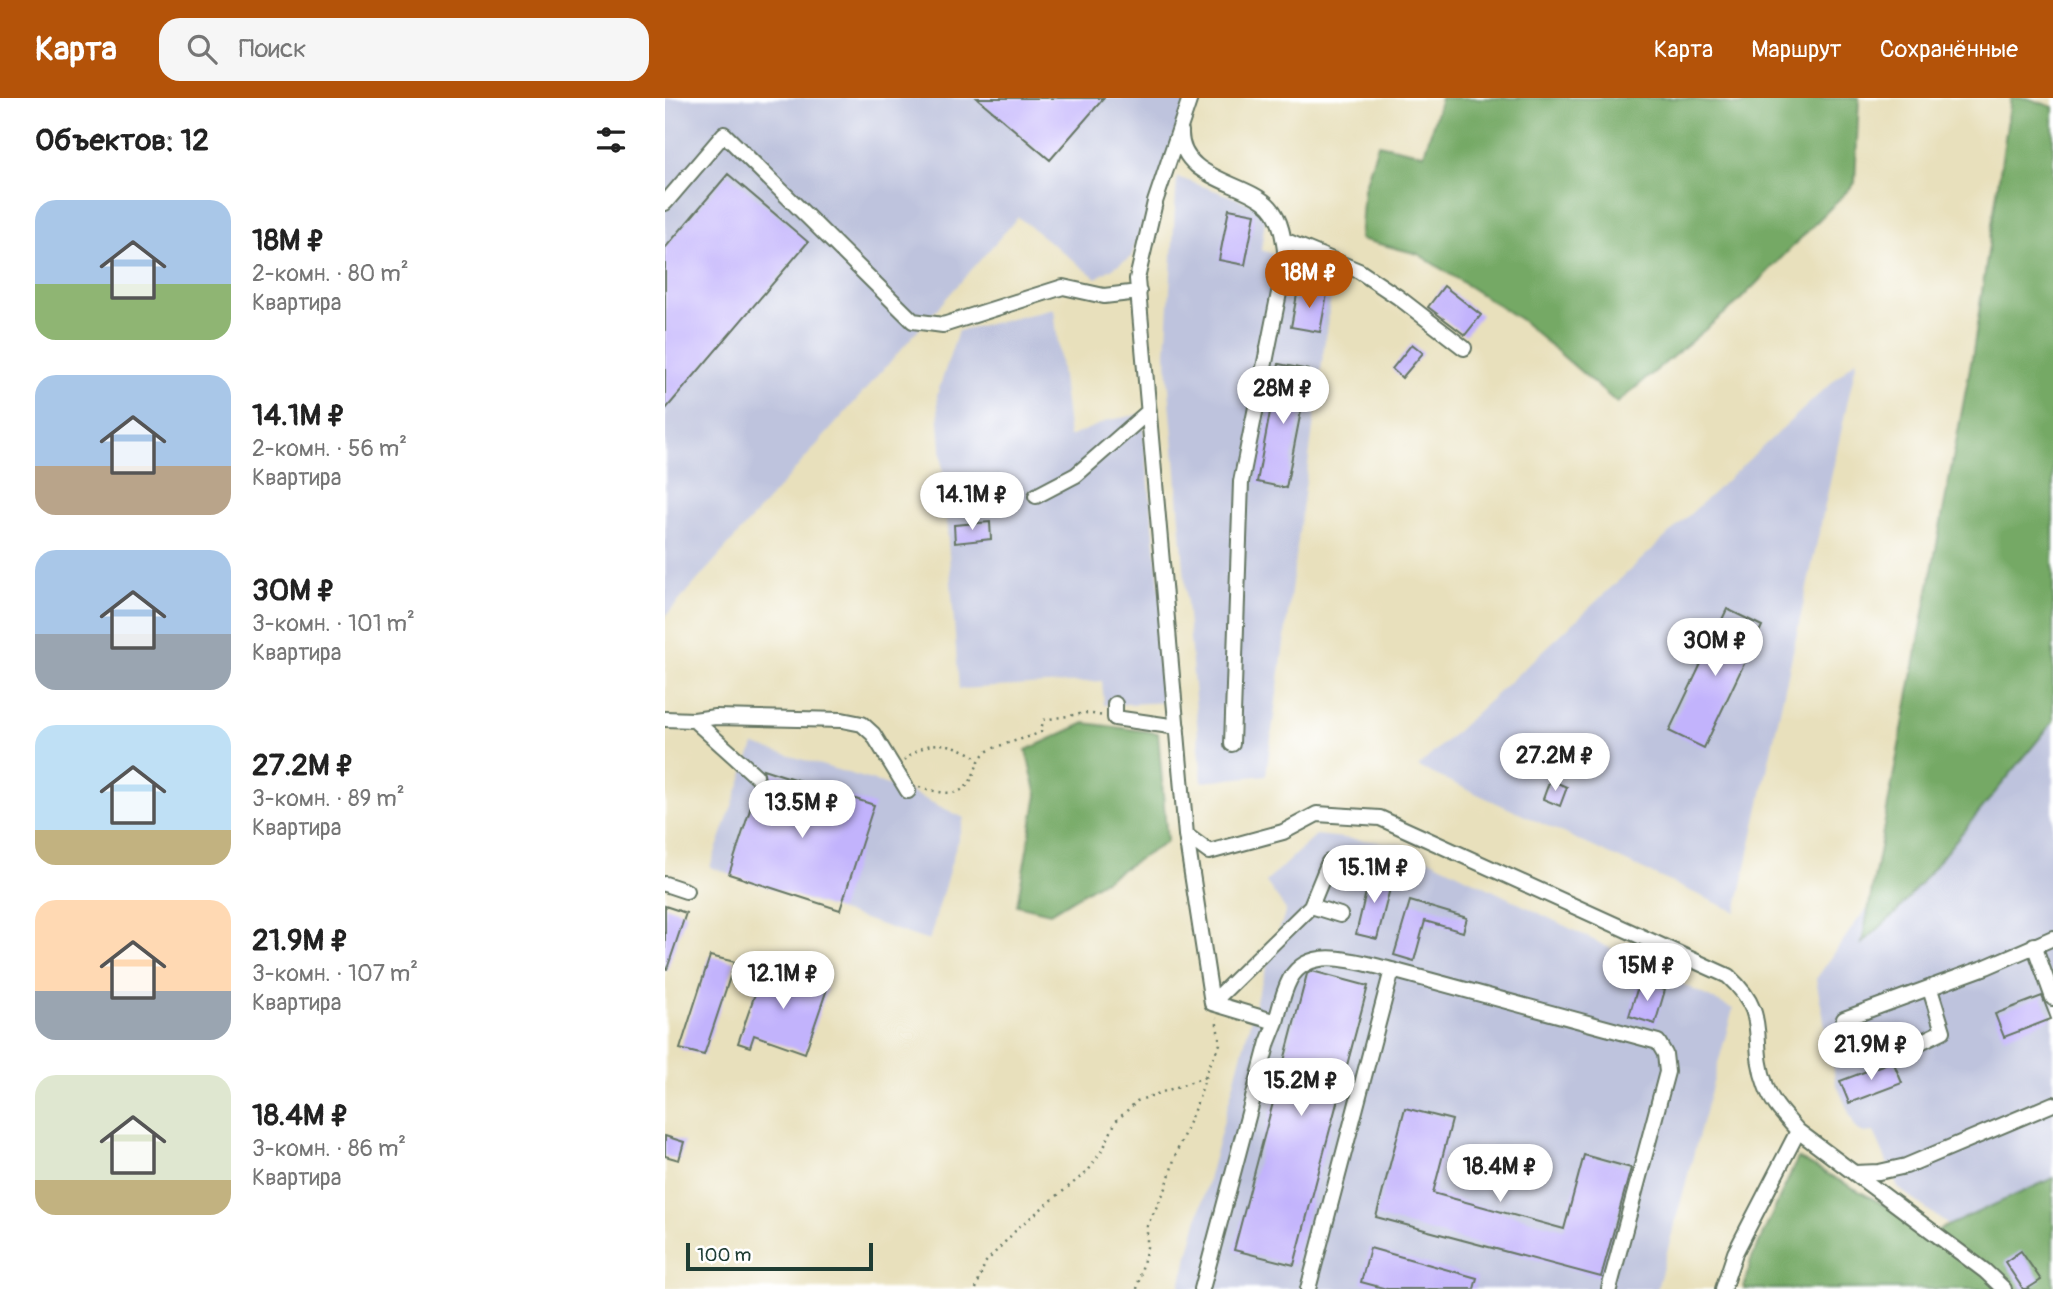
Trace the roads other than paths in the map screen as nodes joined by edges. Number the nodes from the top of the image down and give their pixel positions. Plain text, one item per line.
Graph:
1 (1190, 98) edge
2 (1182, 123) junction
3 (665, 203) edge
4 (1284, 240) junction
5 (1139, 292) junction
6 (1464, 348) dead end
7 (1149, 411) junction
8 (1036, 496) dead end
9 (1115, 711) road end
10 (665, 719) edge
11 (694, 720) junction
12 (1177, 727) junction
13 (1232, 744) dead end
14 (756, 776) dead end
15 (902, 781) road end
16 (1186, 835) junction
17 (1329, 862) dead end
18 (665, 884) edge
19 (686, 891) dead end
20 (1311, 906) junction
21 (1340, 915) dead end
22 (2053, 938) edge
23 (2034, 945) junction
24 (1392, 970) junction
25 (1930, 989) junction
26 (2053, 998) edge
27 (1212, 1003) junction
28 (1844, 1019) dead end
29 (1276, 1022) junction
30 (1906, 1049) dead end
31 (2053, 1104) edge
32 (1798, 1131) junction
33 (1854, 1172) junction
34 (1202, 1289) edge
35 (1308, 1289) edge
36 (1609, 1289) edge
37 (1723, 1289) edge
38 (2004, 1289) edge

1 - 2 street
2 - 4 street
2 - 5 street
3 - 5 street
4 - 6 street
4 - 13 street
5 - 7 street
7 - 8 street
7 - 12 street
9 - 12 street
10 - 11 street
11 - 14 street
11 - 15 street
12 - 16 street
16 - 27 street
16 - 32 street
17 - 20 street
18 - 19 street
20 - 21 street
20 - 27 street
22 - 23 street
23 - 25 street
23 - 26 street
24 - 29 street
24 - 35 street
24 - 36 street
25 - 28 street
25 - 30 street
27 - 29 street
29 - 34 street
31 - 33 street
32 - 33 street
32 - 37 street
33 - 38 street

